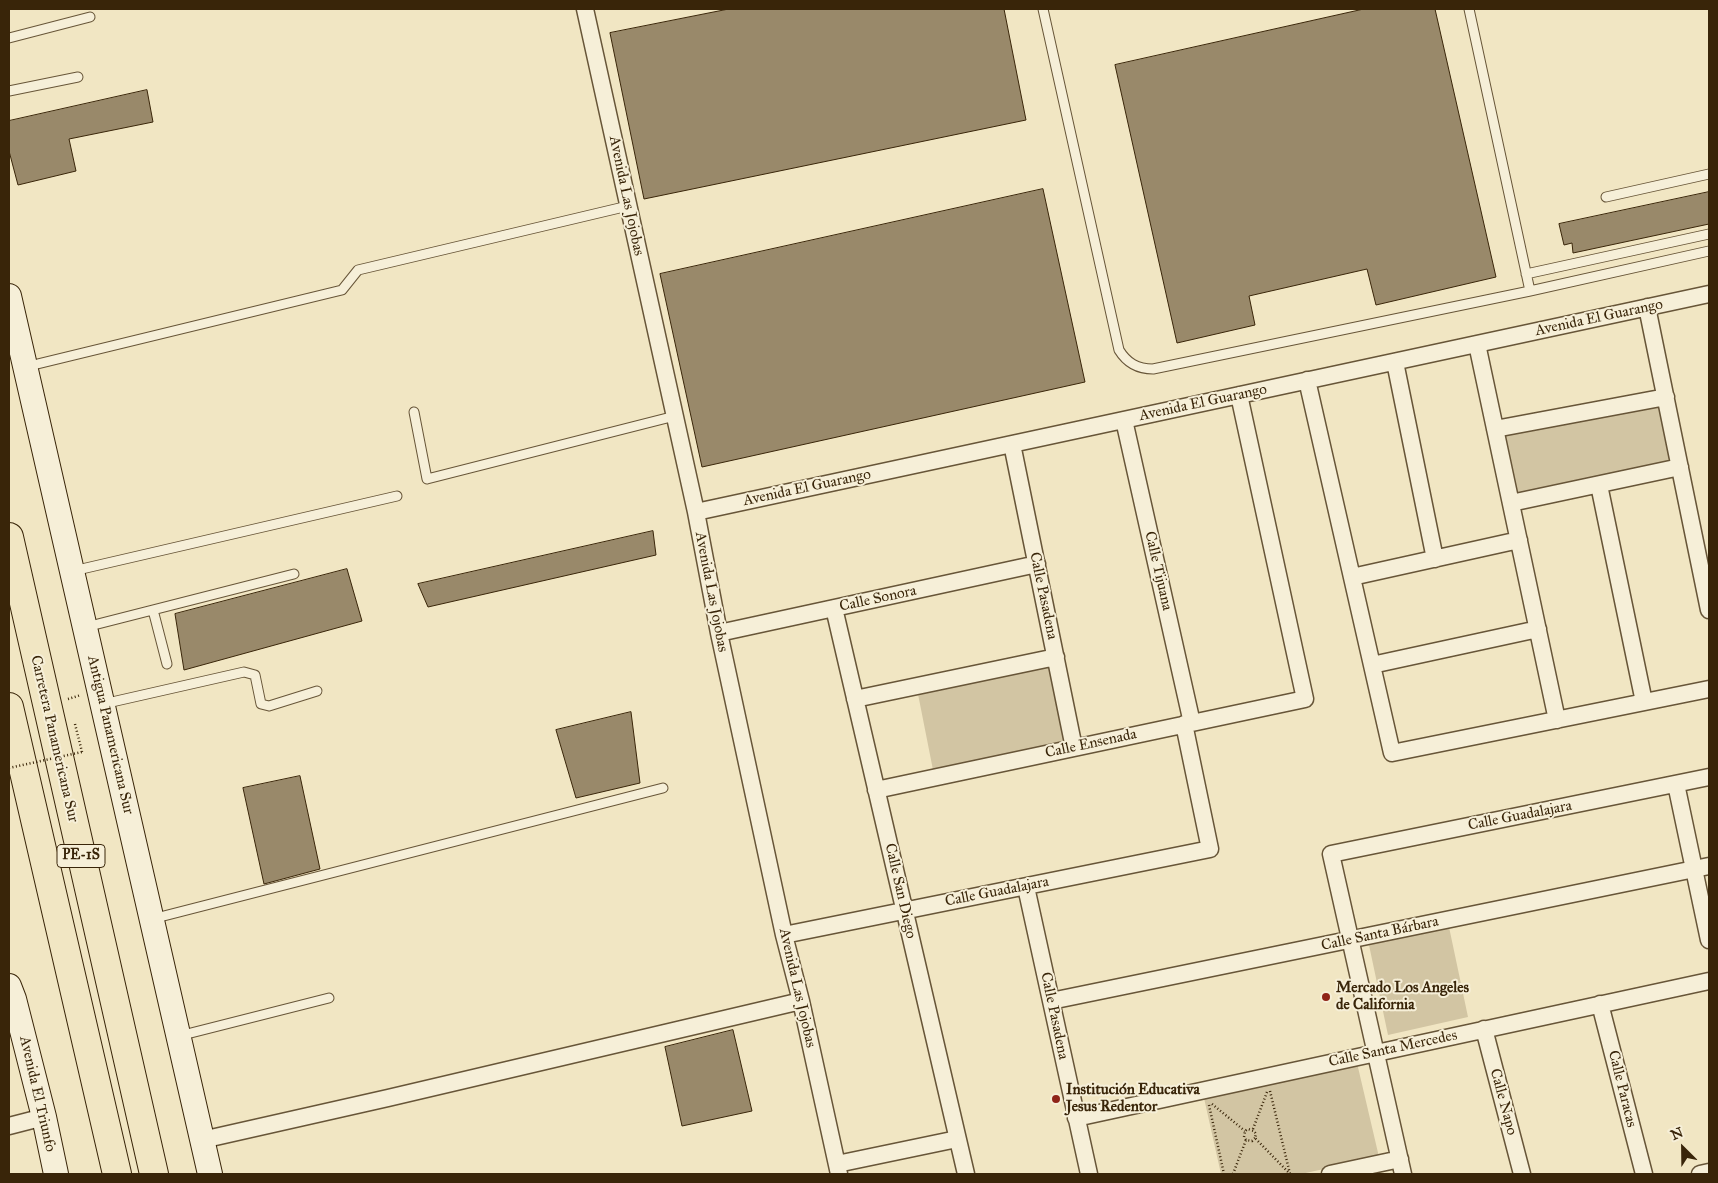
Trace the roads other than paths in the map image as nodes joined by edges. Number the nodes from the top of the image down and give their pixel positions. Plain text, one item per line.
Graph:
1 (585, 9) edge
2 (1043, 9) edge
3 (1469, 9) edge
4 (90, 17) dead end
5 (9, 38) edge
6 (78, 77) dead end
7 (9, 91) edge
8 (1709, 174) edge
9 (1606, 197) dead end
10 (628, 206) junction
11 (1709, 234) edge
12 (1709, 251) edge
13 (1526, 274) junction
14 (1530, 291) junction
15 (1709, 294) edge
16 (9, 296) edge
17 (1647, 307) junction
18 (1477, 344) junction
19 (1395, 362) junction
20 (24, 367) junction
21 (1307, 380) junction
22 (1239, 395) junction
23 (1666, 396) junction
24 (414, 412) dead end
25 (675, 416) junction
26 (1124, 420) junction
27 (1495, 429) junction
28 (1012, 444) junction
29 (1680, 467) junction
30 (1598, 485) junction
31 (397, 496) dead end
32 (1511, 504) junction
33 (696, 512) junction
34 (9, 537) edge
35 (1519, 540) junction
36 (1435, 559) junction
37 (1037, 564) junction
38 (73, 571) junction
39 (294, 574) dead end
40 (1352, 577) junction
41 (1709, 605) edge
42 (834, 608) junction
43 (153, 610) junction
44 (85, 627) junction
45 (1538, 629) junction
46 (719, 633) junction
47 (1056, 656) junction
48 (167, 664) dead end
49 (1372, 665) junction
50 (1709, 689) edge
51 (316, 692) dead end
52 (92, 699) junction
53 (855, 699) junction
54 (1644, 702) junction
55 (9, 707) edge
56 (1557, 720) junction
57 (1188, 724) junction
58 (1074, 748) junction
59 (1709, 778) edge
60 (1676, 784) junction
61 (663, 788) dead end
62 (876, 790) junction
63 (1210, 849) joint
64 (1702, 868) edge
65 (1026, 887) junction
66 (904, 911) junction
67 (151, 919) junction
68 (784, 935) junction
69 (1350, 940) junction
70 (1709, 940) edge
71 (1709, 981) edge
72 (9, 986) edge
73 (330, 998) dead end
74 (1051, 1000) junction
75 (800, 1001) junction
76 (1600, 1004) junction
77 (1484, 1029) junction
78 (178, 1036) junction
79 (1376, 1053) junction
80 (44, 1117) junction
81 (1076, 1118) junction
82 (9, 1126) edge
83 (957, 1139) junction
84 (202, 1140) junction
85 (1401, 1166) edge
86 (838, 1169) edge
87 (1709, 1172) edge
88 (56, 1174) edge
89 (117, 1174) edge
90 (154, 1174) edge
91 (210, 1174) edge
92 (966, 1174) edge
93 (1089, 1174) edge
94 (1330, 1174) edge
95 (1522, 1174) edge
96 (1644, 1174) edge
97 (1700, 1174) edge

1 - 10 street, Avenida Las Jojobas
2 - 14 lane
3 - 13 lane
4 - 5 lane
6 - 7 lane
8 - 9 lane
10 - 20 lane
10 - 25 street, Avenida Las Jojobas
11 - 13 lane
12 - 14 lane
13 - 14 lane
15 - 17 street, Avenida El Guarango
16 - 20 main road, Antigua Panamericana Sur
17 - 18 street, Avenida El Guarango
17 - 23 street
18 - 19 street, Avenida El Guarango
18 - 27 street
19 - 21 street, Avenida El Guarango
19 - 36 street
20 - 38 main road, Antigua Panamericana Sur
21 - 22 street, Avenida El Guarango
21 - 40 street
22 - 26 street, Avenida El Guarango
22 - 57 street, Calle Ensenada
23 - 27 street
23 - 29 street
24 - 25 lane
25 - 33 street, Avenida Las Jojobas
26 - 28 street, Avenida El Guarango
26 - 57 street, Calle Tijuana
27 - 32 street
28 - 33 street, Avenida El Guarango
28 - 37 street, Calle Pasadena
29 - 30 street
29 - 41 street
30 - 32 street
30 - 54 street
31 - 38 lane
32 - 35 street
33 - 46 street, Avenida Las Jojobas
34 - 90 highway, Carretera Panamericana Sur / PE-1S
35 - 36 street
35 - 45 street
36 - 40 street
37 - 42 street, Calle Sonora
37 - 47 street, Calle Pasadena
38 - 44 main road, Antigua Panamericana Sur
39 - 43 lane
40 - 49 street
42 - 46 street, Calle Sonora
42 - 53 street, Calle San Diego
43 - 44 lane
43 - 48 lane
44 - 52 main road, Antigua Panamericana Sur
45 - 49 street
45 - 56 street
46 - 68 street, Avenida Las Jojobas
47 - 53 street
47 - 58 street, Calle Pasadena
49 - 56 street
50 - 54 street
51 - 52 lane
52 - 67 main road, Antigua Panamericana Sur
53 - 62 street, Calle San Diego
54 - 56 street
55 - 89 highway, PE-1S
57 - 58 street, Calle Ensenada
57 - 63 street, Calle Tijuana
58 - 62 street, Calle Ensenada
59 - 60 street, Calle Guadalajara
60 - 64 street
60 - 69 street, Calle Guadalajara
61 - 67 lane
62 - 66 street, Calle San Diego
63 - 65 street, Calle Guadalajara
64 - 69 street, Calle Santa Bárbara
64 - 70 street
65 - 66 street, Calle Guadalajara
65 - 74 street, Calle Pasadena
66 - 68 street, Calle Guadalajara
66 - 83 street, Calle San Diego
67 - 78 main road, Antigua Panamericana Sur
68 - 75 street, Avenida Las Jojobas
69 - 74 street, Calle Santa Bárbara
69 - 79 street
71 - 76 street, Calle Santa Mercedes
72 - 80 main road, Avenida El Triunfo
73 - 78 lane
74 - 81 street, Calle Pasadena
75 - 84 street
75 - 86 street, Avenida Las Jojobas
76 - 77 street, Calle Santa Mercedes
76 - 96 street, Calle Paracas
77 - 79 street, Calle Santa Mercedes
77 - 95 street, Calle Napo
78 - 84 main road, Antigua Panamericana Sur
79 - 81 street, Calle Santa Mercedes
79 - 85 street
80 - 82 street
80 - 88 main road, Avenida El Triunfo
81 - 93 street, Calle Pasadena
83 - 86 street
83 - 92 street, Calle San Diego
84 - 91 main road, Antigua Panamericana Sur
85 - 94 street
87 - 97 street

